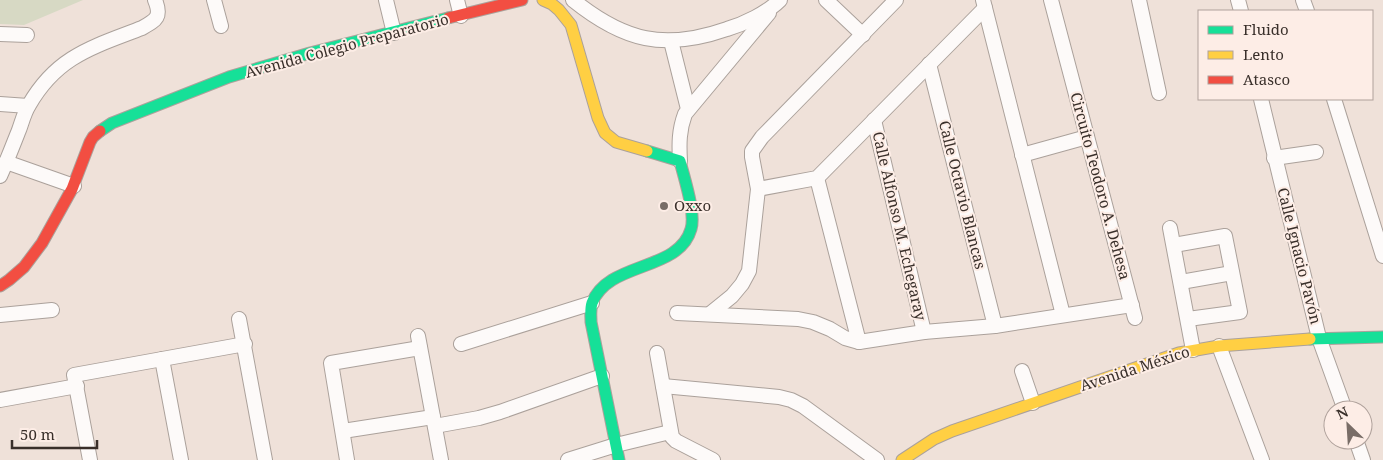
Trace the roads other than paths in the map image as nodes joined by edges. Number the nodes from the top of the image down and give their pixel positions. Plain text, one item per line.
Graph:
1 (155, 0) edge
2 (214, 0) edge
3 (386, 0) edge
4 (457, 0) edge
5 (522, 0) edge
6 (543, 0) edge
7 (573, 0) edge
8 (826, 0) edge
9 (896, 0) edge
10 (1051, 0) edge
11 (1139, 0) edge
12 (779, 1) edge
13 (984, 4) edge
14 (590, 13) junction
15 (461, 16) junction
16 (221, 26) dead end
17 (394, 32) junction
18 (574, 33) junction
19 (0, 34) edge
20 (27, 35) dead end
21 (863, 35) junction
22 (671, 41) junction
23 (929, 64) junction
24 (1159, 93) dead end
25 (1261, 100) edge
26 (1334, 100) edge
27 (0, 104) edge
28 (28, 106) junction
29 (688, 109) junction
30 (874, 120) junction
31 (1087, 137) junction
32 (1316, 152) dead end
33 (1022, 155) junction
34 (1274, 158) junction
35 (680, 161) junction
36 (6, 162) junction
37 (0, 176) edge
38 (816, 178) junction
39 (74, 186) junction
40 (758, 189) junction
41 (1170, 228) dead end
42 (1174, 245) junction
43 (1383, 256) edge
44 (1232, 273) junction
45 (1181, 282) junction
46 (0, 286) edge
47 (592, 303) junction
48 (1132, 304) junction
49 (52, 310) dead end
50 (677, 313) dead end
51 (711, 313) junction
52 (0, 315) edge
53 (1063, 315) junction
54 (1135, 318) dead end
55 (1188, 319) junction
56 (239, 320) dead end
57 (995, 326) junction
58 (924, 332) junction
59 (1383, 337) edge
60 (1319, 338) junction
61 (859, 342) junction
62 (244, 344) junction
63 (461, 344) dead end
64 (1219, 346) junction
65 (1193, 350) junction
66 (657, 353) dead end
67 (162, 359) junction
68 (1022, 371) dead end
69 (602, 376) junction
70 (76, 380) junction
71 (663, 386) junction
72 (0, 400) edge
73 (1341, 400) edge
74 (1033, 403) junction
75 (434, 421) junction
76 (343, 431) junction
77 (670, 432) junction
78 (616, 445) junction
79 (90, 460) edge
80 (181, 460) edge
81 (266, 460) edge
82 (348, 460) edge
83 (441, 460) edge
84 (568, 460) edge
85 (619, 460) edge
86 (713, 460) edge
87 (877, 460) edge
88 (902, 460) edge
89 (1262, 460) edge

1 - 28 street
2 - 16 street
3 - 17 street
4 - 15 street
5 - 15 street, Avenida Colegio Preparatorio
6 - 18 street
7 - 14 street
8 - 21 street
9 - 21 street
10 - 31 street, Circuito Teodoro A. Dehesa
11 - 24 street
12 - 22 street
12 - 29 street
13 - 23 street
13 - 33 street
14 - 18 street
14 - 22 street
15 - 17 street, Avenida Colegio Preparatorio
17 - 39 street, Avenida Colegio Preparatorio
18 - 35 street
19 - 20 street
21 - 40 street
22 - 29 street
23 - 30 street
23 - 57 street, Calle Octavio Blancas
25 - 34 street, Calle Ignacio Pavón
26 - 43 street
27 - 28 street
28 - 36 street
29 - 35 street
30 - 38 street
30 - 58 street, Calle Alfonso M. Echegaray
31 - 33 street
31 - 48 street, Circuito Teodoro A. Dehesa
32 - 34 street
33 - 53 street
34 - 60 street, Calle Ignacio Pavón
35 - 47 street
36 - 37 street
36 - 39 street
38 - 40 street
38 - 61 street
39 - 46 street, Avenida Colegio Preparatorio
40 - 51 street
41 - 42 street
42 - 44 street
42 - 45 street
44 - 45 street
44 - 55 street
45 - 55 street
47 - 63 street
47 - 69 street
48 - 53 street
48 - 54 street, Circuito Teodoro A. Dehesa
49 - 52 street
50 - 51 street
51 - 61 street
53 - 57 street
55 - 65 street
56 - 62 street
57 - 58 street
58 - 61 street
59 - 60 street, Avenida México
60 - 64 street, Avenida México
60 - 73 street, Calle Ignacio Pavón
62 - 67 street
62 - 81 street
64 - 65 street, Avenida México
64 - 89 street
65 - 74 street, Avenida México
66 - 71 street
67 - 70 street
67 - 80 street
68 - 74 street
69 - 75 street
69 - 78 street
70 - 72 street
70 - 79 street
71 - 77 street
71 - 87 street
74 - 88 street, Avenida México
75 - 76 street
75 - 76 street
75 - 83 street
76 - 82 street
77 - 78 street
77 - 86 street
78 - 84 street
78 - 85 street

